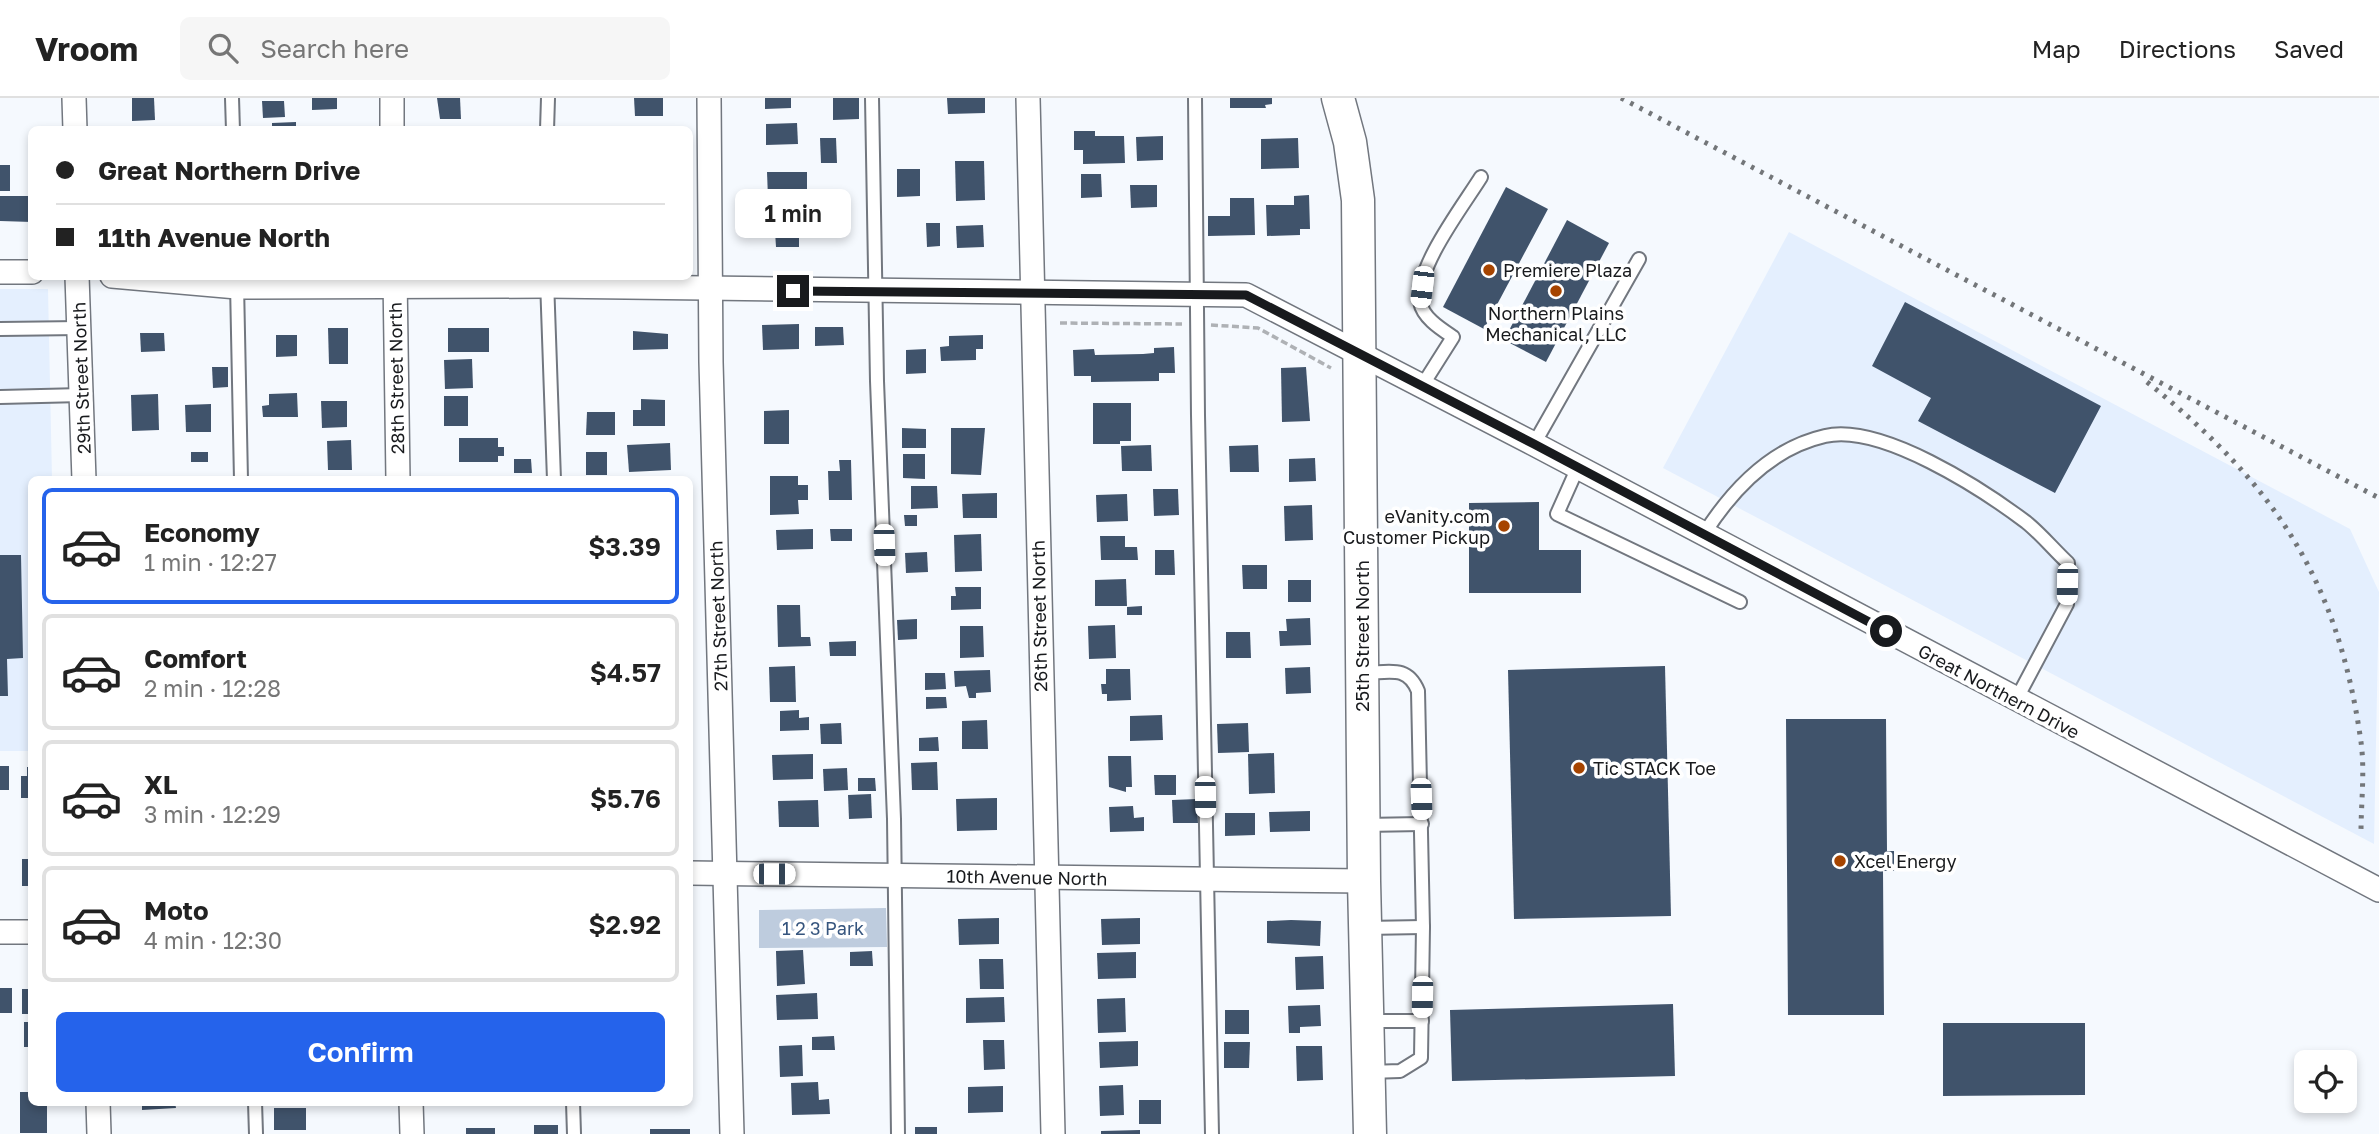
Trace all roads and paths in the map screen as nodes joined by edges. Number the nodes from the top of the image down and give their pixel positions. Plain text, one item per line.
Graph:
1 (74, 98) edge
2 (232, 98) edge
3 (392, 98) edge
4 (548, 98) edge
5 (709, 98) edge
6 (872, 98) edge
7 (1028, 98) edge
8 (1195, 98) edge
9 (1338, 98) edge
10 (75, 126) edge
11 (233, 126) edge
12 (392, 126) edge
13 (547, 126) edge
14 (1481, 177) dead end
15 (1639, 259) dead end
16 (0, 272) edge
17 (28, 272) edge
18 (77, 280) edge
19 (195, 280) edge
20 (547, 281) edge
21 (237, 282) edge
22 (395, 282) edge
23 (711, 290) junction
24 (876, 292) junction
25 (1032, 293) junction
26 (1197, 295) junction
27 (80, 328) junction
28 (0, 329) edge
29 (1360, 354) junction
30 (1422, 386) junction
31 (82, 395) junction
32 (0, 397) edge
33 (1534, 444) junction
34 (1578, 467) junction
35 (84, 476) edge
36 (242, 476) edge
37 (398, 476) edge
38 (554, 476) edge
39 (1703, 534) junction
40 (1740, 602) dead end
41 (1362, 673) junction
42 (2016, 700) junction
43 (1422, 824) junction
44 (1363, 825) junction
45 (693, 873) edge
46 (725, 874) junction
47 (895, 876) junction
48 (1046, 877) junction
49 (1207, 879) junction
50 (1364, 881) junction
51 (2379, 890) edge
52 (1423, 927) junction
53 (1365, 928) junction
54 (0, 932) edge
55 (28, 932) edge
56 (1367, 1021) junction
57 (1422, 1021) junction
58 (1368, 1072) junction
59 (98, 1106) edge
60 (255, 1106) edge
61 (411, 1106) edge
62 (573, 1106) edge
63 (99, 1134) edge
64 (256, 1134) edge
65 (412, 1134) edge
66 (574, 1134) edge
67 (732, 1134) edge
68 (898, 1134) edge
69 (1053, 1134) edge
70 (1212, 1134) edge
71 (1370, 1134) edge

1 - 10 street
2 - 11 lane
3 - 12 street
4 - 13 lane
5 - 23 street, 27th Street North
6 - 24 lane
7 - 25 street, 26th Street North
8 - 26 lane
9 - 29 street, 25th Street North
14 - 30 lane
15 - 33 lane
16 - 17 street
18 - 27 street, 29th Street North
19 - 21 street, Great Northern Drive
20 - 22 street, Great Northern Drive
20 - 23 street, Great Northern Drive
20 - 38 lane
21 - 22 street, Great Northern Drive
21 - 36 lane
22 - 37 street, 28th Street North
23 - 24 street, Great Northern Drive
23 - 46 street, 27th Street North
24 - 25 street, Great Northern Drive
24 - 47 lane
25 - 26 street, Great Northern Drive
25 - 48 street, 26th Street North
26 - 29 street, Great Northern Drive
26 - 49 lane
27 - 28 lane
27 - 31 street, 29th Street North
29 - 30 street, Great Northern Drive
29 - 41 street, 25th Street North
30 - 33 street, Great Northern Drive
31 - 32 lane
31 - 35 street, 29th Street North
33 - 34 street, Great Northern Drive
34 - 39 street, Great Northern Drive
34 - 40 lane
39 - 42 street, Great Northern Drive
39 - 42 lane
41 - 43 lane
41 - 44 street, 25th Street North
42 - 51 street, Great Northern Drive
43 - 44 lane
43 - 52 lane
44 - 50 street, 25th Street North
45 - 46 street, 10th Avenue North
46 - 47 street, 10th Avenue North
46 - 67 street, 27th Street North
47 - 48 street, 10th Avenue North
47 - 68 lane
48 - 49 street, 10th Avenue North
48 - 69 street, 26th Street North
49 - 50 street, 10th Avenue North
49 - 70 lane
50 - 53 street, 25th Street North
52 - 53 lane
52 - 57 lane
53 - 56 street, 25th Street North
54 - 55 street
56 - 57 lane
56 - 58 street, 25th Street North
57 - 58 lane
58 - 71 street, 25th Street North
59 - 63 street
60 - 64 lane
61 - 65 street
62 - 66 lane

